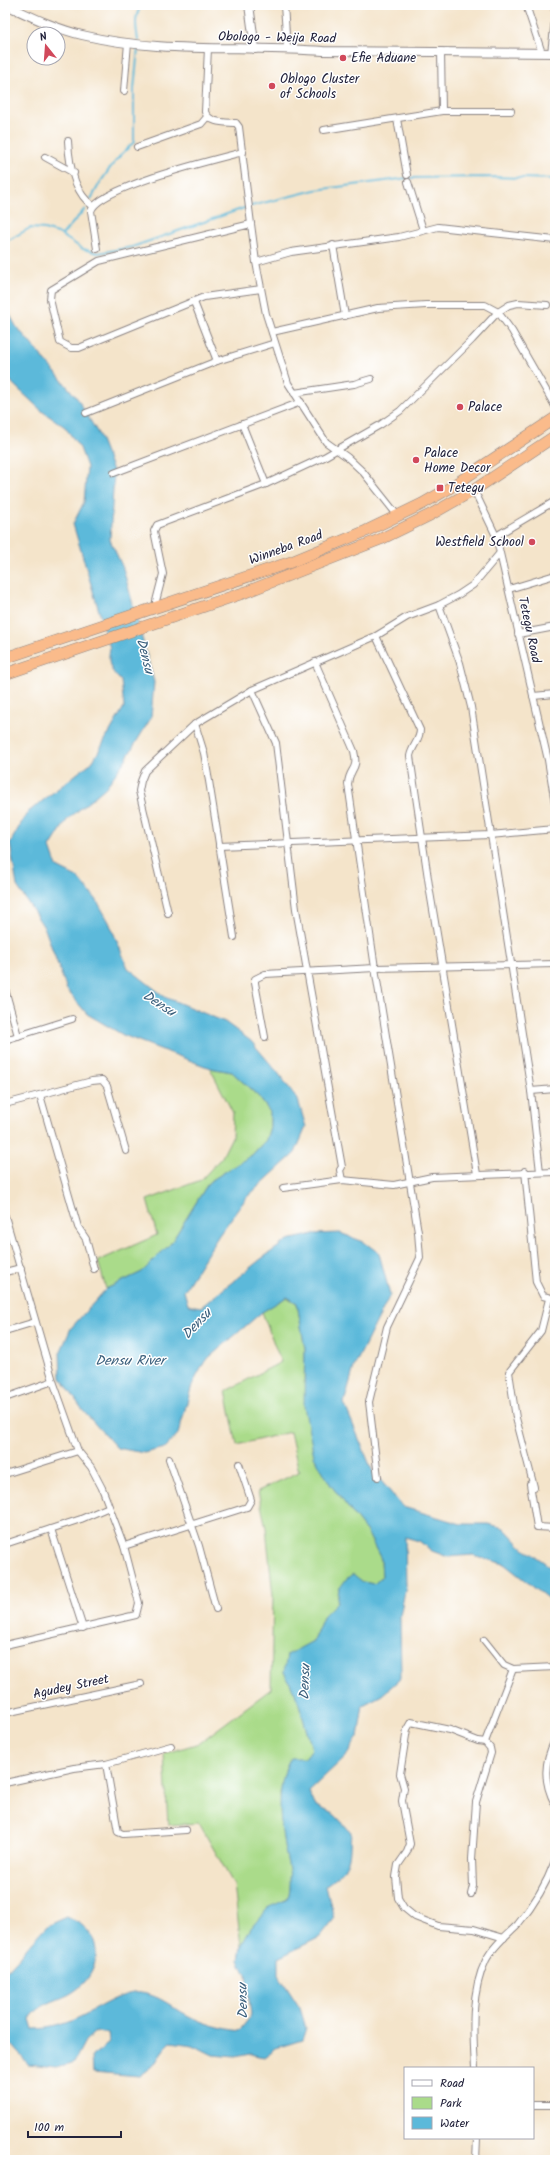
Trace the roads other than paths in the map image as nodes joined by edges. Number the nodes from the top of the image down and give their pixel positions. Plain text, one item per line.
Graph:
1 (249, 5) edge
2 (284, 5) edge
3 (526, 5) edge
4 (554, 5) edge
5 (8, 6) edge
6 (555, 12) edge
7 (555, 20) edge
8 (128, 43) junction
9 (208, 48) junction
10 (287, 48) junction
11 (255, 49) junction
12 (441, 51) junction
13 (542, 53) junction
14 (553, 53) edge
15 (124, 91) dead end
16 (442, 111) junction
17 (511, 111) dead end
18 (207, 117) junction
19 (397, 119) junction
20 (324, 130) dead end
21 (68, 141) dead end
22 (137, 147) dead end
23 (243, 152) junction
24 (45, 157) dead end
25 (74, 173) junction
26 (407, 175) dead end
27 (408, 182) dead end
28 (93, 206) junction
29 (251, 224) junction
30 (423, 230) junction
31 (555, 240) edge
32 (333, 245) junction
33 (97, 249) dead end
34 (256, 262) junction
35 (261, 289) junction
36 (194, 302) junction
37 (547, 305) dead end
38 (498, 312) junction
39 (345, 316) junction
40 (272, 332) junction
41 (275, 343) junction
42 (216, 361) junction
43 (371, 379) dead end
44 (294, 393) junction
45 (301, 402) junction
46 (555, 406) edge
47 (86, 413) dead end
48 (555, 418) edge
49 (242, 424) junction
50 (555, 436) edge
51 (335, 450) junction
52 (114, 473) dead end
53 (266, 484) junction
54 (474, 490) junction
55 (555, 501) edge
56 (398, 516) junction
57 (496, 536) junction
58 (499, 554) junction
59 (555, 575) edge
60 (509, 589) junction
61 (156, 600) dead end
62 (439, 605) junction
63 (555, 627) edge
64 (518, 634) junction
65 (376, 636) junction
66 (5, 658) edge
67 (316, 662) junction
68 (5, 674) edge
69 (252, 690) junction
70 (555, 694) edge
71 (533, 696) junction
72 (195, 724) junction
73 (552, 760) edge
74 (555, 803) edge
75 (555, 829) edge
76 (490, 835) junction
77 (421, 836) junction
78 (356, 840) junction
79 (289, 841) junction
80 (219, 846) junction
81 (168, 913) dead end
82 (234, 936) dead end
83 (555, 964) edge
84 (512, 965) junction
85 (443, 966) junction
86 (375, 968) junction
87 (308, 970) junction
88 (5, 989) edge
89 (72, 1019) dead end
90 (18, 1036) junction
91 (265, 1037) dead end
92 (5, 1040) edge
93 (555, 1089) edge
94 (531, 1091) junction
95 (40, 1095) junction
96 (5, 1104) edge
97 (126, 1151) dead end
98 (525, 1172) junction
99 (540, 1172) junction
100 (555, 1172) edge
101 (477, 1174) junction
102 (342, 1180) junction
103 (409, 1181) junction
104 (283, 1188) dead end
105 (5, 1216) edge
106 (21, 1268) junction
107 (94, 1269) dead end
108 (5, 1272) edge
109 (552, 1299) edge
110 (35, 1322) junction
111 (5, 1331) edge
112 (53, 1381) junction
113 (5, 1398) edge
114 (78, 1451) junction
115 (169, 1460) dead end
116 (239, 1464) dead end
117 (5, 1474) edge
118 (378, 1477) dead end
119 (109, 1507) junction
120 (191, 1526) junction
121 (555, 1528) edge
122 (51, 1529) junction
123 (5, 1544) edge
124 (124, 1546) junction
125 (216, 1609) dead end
126 (83, 1628) junction
127 (484, 1640) dead end
128 (5, 1645) edge
129 (555, 1667) edge
130 (513, 1669) junction
131 (141, 1684) dead end
132 (5, 1713) edge
133 (555, 1740) edge
134 (485, 1742) junction
135 (171, 1746) dead end
136 (106, 1764) junction
137 (5, 1783) edge
138 (555, 1804) edge
139 (186, 1830) dead end
140 (554, 1866) edge
141 (471, 1894) dead end
142 (504, 1938) junction
143 (475, 2067) edge
144 (534, 2105) edge
145 (555, 2105) edge
146 (477, 2139) edge
147 (476, 2160) edge

1 - 11 street
2 - 10 street
3 - 13 street
4 - 6 street
5 - 8 street, Obologo - Weija Road
7 - 14 street
8 - 9 street, Obologo - Weija Road
8 - 15 street
9 - 11 street, Obologo - Weija Road
9 - 18 street
10 - 11 street, Obologo - Weija Road
10 - 12 street, Obologo - Weija Road
12 - 13 street, Obologo - Weija Road
12 - 16 street
13 - 14 street, Obologo - Weija Road
16 - 17 street
16 - 19 street
18 - 22 street
18 - 23 street
19 - 20 street
19 - 26 street
21 - 25 street
23 - 28 street
23 - 29 street
24 - 25 street
25 - 28 street
27 - 30 street
28 - 33 street
29 - 34 street
29 - 36 street
30 - 31 street
30 - 32 street
32 - 34 street
32 - 39 street
34 - 35 street
35 - 36 street
35 - 40 street
36 - 42 street
37 - 38 street
38 - 39 street
38 - 46 street
38 - 51 street
39 - 40 street
40 - 41 street
41 - 42 street
41 - 44 street
42 - 47 street
43 - 44 street
44 - 45 street
45 - 49 street
45 - 51 street
48 - 56 highway, Winneba Road
49 - 52 street
49 - 53 street
50 - 54 highway, Winneba Road
51 - 53 street
51 - 56 street
53 - 61 street
54 - 57 street, Tetegu Road
54 - 68 highway, Winneba Road
55 - 57 street
56 - 66 highway, Winneba Road
57 - 58 street, Tetegu Road
58 - 60 street, Tetegu Road
58 - 62 street
59 - 60 street
60 - 64 street, Tetegu Road
62 - 65 street
62 - 76 street
63 - 64 street
64 - 71 street, Tetegu Road
65 - 67 street
65 - 77 street
67 - 69 street
67 - 78 street
69 - 72 street
69 - 79 street
70 - 71 street
71 - 73 street, Tetegu Road
72 - 80 street
72 - 81 street
73 - 74 street, Tetegu Road
75 - 76 street
76 - 77 street
76 - 84 street
77 - 78 street
77 - 85 street
78 - 79 street
78 - 86 street
79 - 80 street
79 - 87 street
80 - 82 street
83 - 84 street
84 - 85 street
84 - 94 street
85 - 86 street
85 - 101 street
86 - 87 street
86 - 103 street
87 - 91 street
87 - 102 street
88 - 90 street
89 - 90 street
90 - 92 street
93 - 94 street
94 - 99 street
95 - 96 street
95 - 97 street
95 - 107 street
98 - 99 street
98 - 101 street
98 - 109 street
99 - 100 street
101 - 103 street
102 - 103 street
102 - 104 street
103 - 118 street
105 - 106 street
106 - 108 street
106 - 110 street
109 - 121 street
110 - 111 street
110 - 112 street
112 - 113 street
112 - 114 street
114 - 117 street
114 - 119 street
115 - 120 street
116 - 120 street
119 - 122 street
119 - 124 street
120 - 124 street
120 - 125 street
122 - 123 street
122 - 126 street
124 - 126 street
126 - 128 street
127 - 130 street
129 - 130 street
130 - 134 street
131 - 132 street, Agudey Street
133 - 138 street
134 - 141 street
134 - 142 street
135 - 136 street
136 - 137 street
136 - 139 street
140 - 142 street
142 - 143 street
144 - 145 street
146 - 147 street

